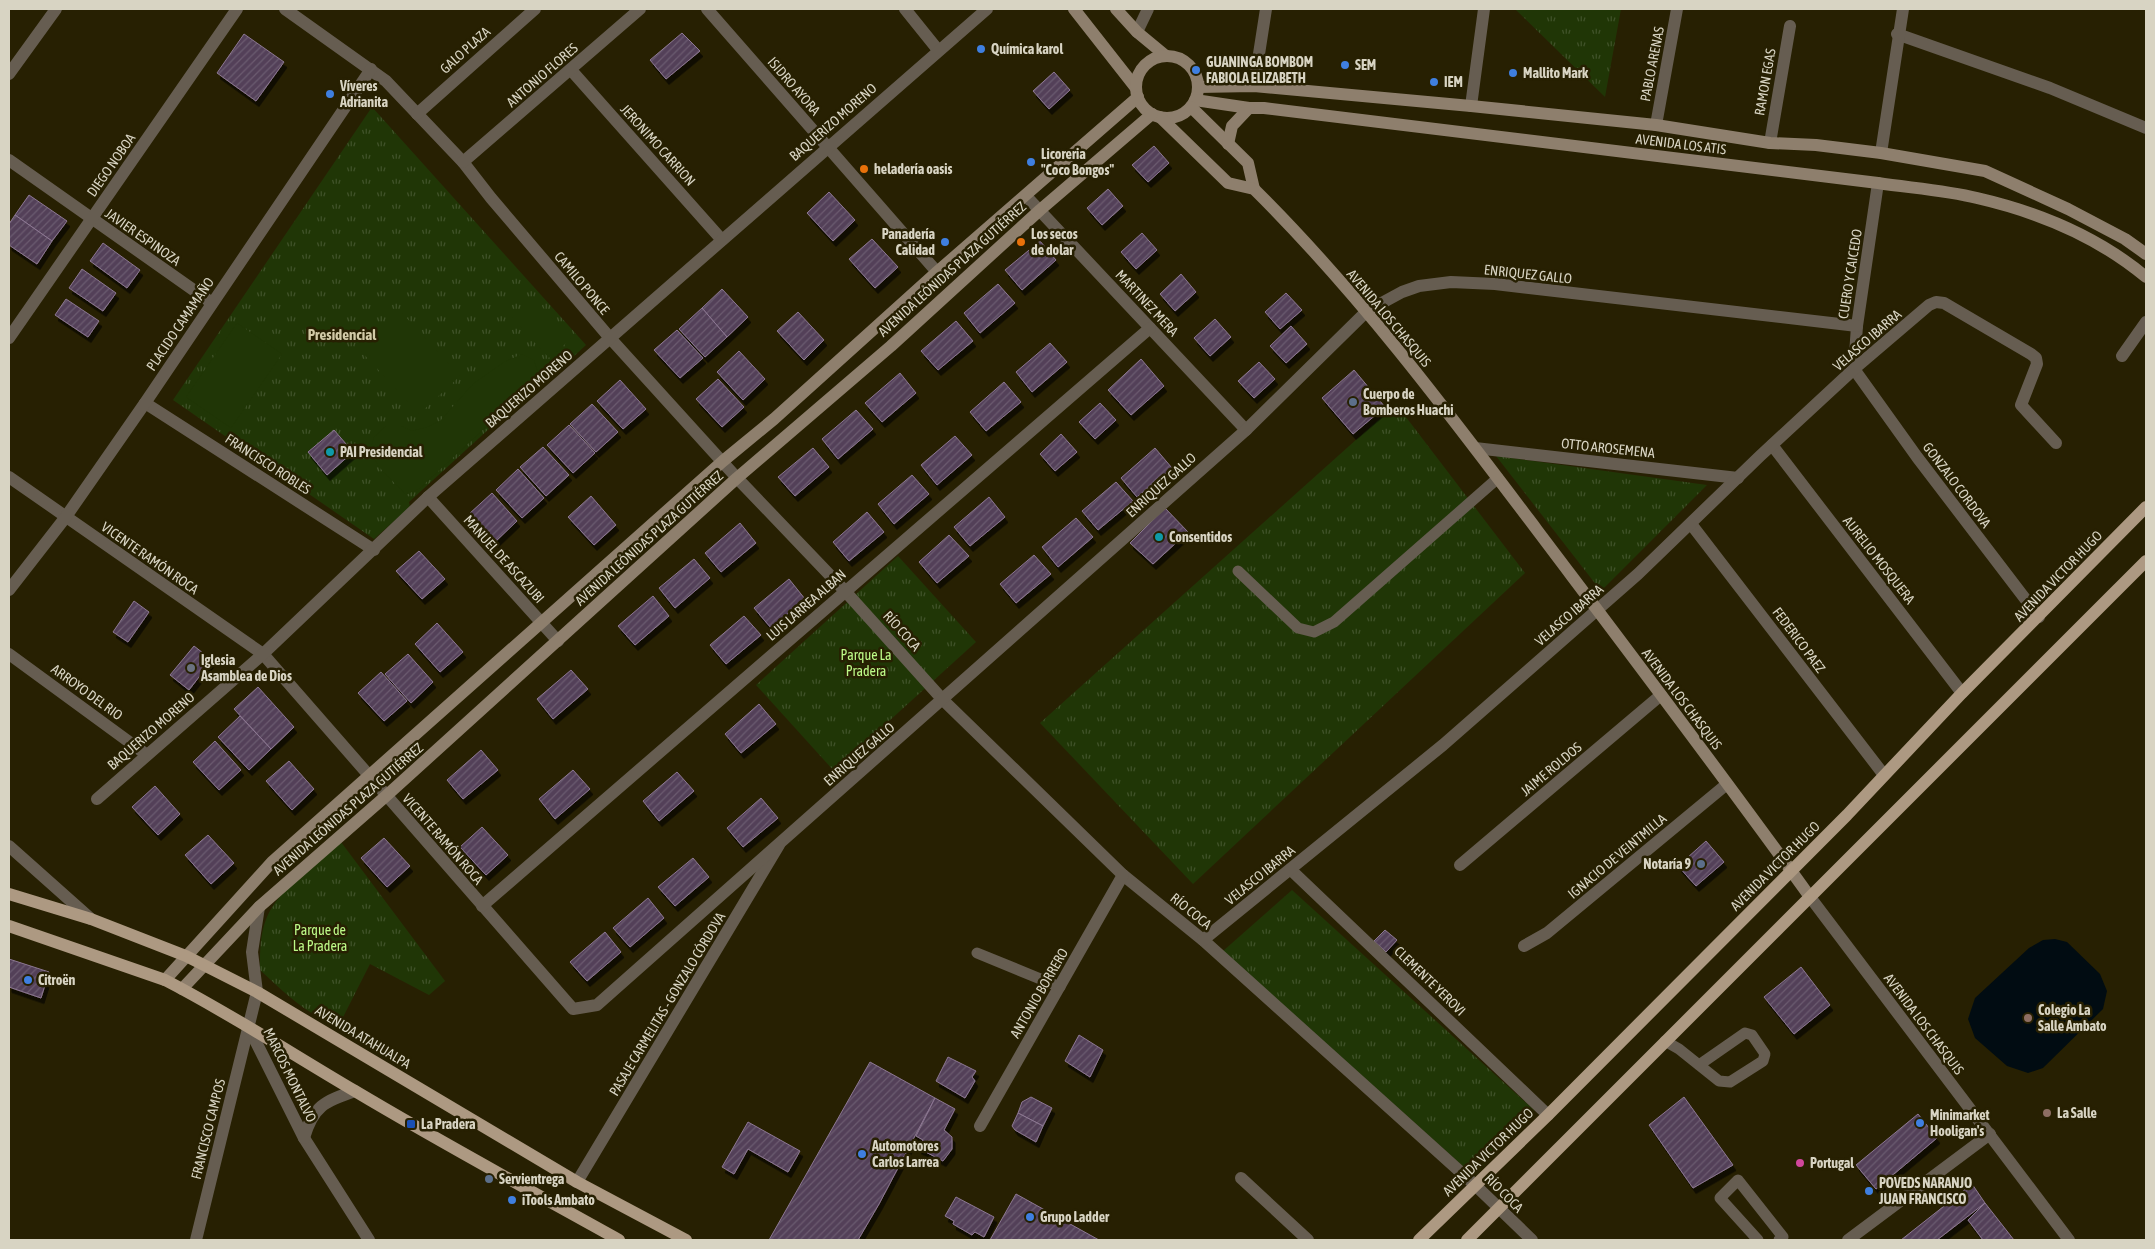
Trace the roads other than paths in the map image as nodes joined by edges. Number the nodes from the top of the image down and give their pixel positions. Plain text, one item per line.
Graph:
1 (56, 9) edge
2 (237, 9) edge
3 (285, 9) edge
4 (640, 9) edge
5 (706, 9) edge
6 (905, 9) edge
7 (987, 9) edge
8 (1074, 9) edge
9 (1116, 9) edge
10 (1148, 9) edge
11 (1266, 9) edge
12 (1484, 9) edge
13 (1677, 9) edge
14 (1903, 9) edge
15 (527, 11) edge
16 (1790, 26) dead end
17 (1137, 32) junction
18 (1898, 34) junction
19 (938, 50) junction
20 (1166, 56) junction
21 (371, 69) junction
22 (572, 70) junction
23 (9, 74) edge
24 (1254, 86) junction
25 (1198, 87) junction
26 (1137, 93) junction
27 (1193, 103) junction
28 (1471, 106) junction
29 (1249, 108) junction
30 (417, 114) junction
31 (1156, 116) junction
32 (1656, 125) junction
33 (2146, 128) edge
34 (1770, 143) junction
35 (1228, 144) junction
36 (828, 147) junction
37 (1881, 153) junction
38 (9, 160) edge
39 (462, 162) junction
40 (1878, 183) junction
41 (1254, 189) junction
42 (1026, 196) junction
43 (1040, 210) junction
44 (91, 219) junction
45 (722, 240) junction
46 (2146, 254) edge
47 (937, 272) junction
48 (2146, 277) edge
49 (212, 303) junction
50 (1367, 311) junction
51 (2146, 322) edge
52 (1857, 326) junction
53 (1150, 328) junction
54 (9, 338) edge
55 (610, 338) junction
56 (2122, 356) dead end
57 (1854, 369) junction
58 (146, 403) junction
59 (1246, 430) junction
60 (2056, 443) dead end
61 (1772, 445) junction
62 (1475, 448) junction
63 (722, 461) junction
64 (9, 477) edge
65 (737, 478) junction
66 (1498, 478) junction
67 (1738, 478) junction
68 (428, 497) junction
69 (2146, 507) edge
70 (65, 518) junction
71 (1691, 524) junction
72 (374, 550) junction
73 (2146, 561) edge
74 (1238, 571) dead end
75 (9, 590) edge
76 (845, 590) junction
77 (1597, 610) junction
78 (2039, 617) junction
79 (542, 623) junction
80 (558, 641) junction
81 (9, 654) edge
82 (263, 654) junction
83 (1962, 693) junction
84 (1661, 695) junction
85 (943, 700) junction
86 (147, 755) junction
87 (1884, 775) junction
88 (369, 777) junction
89 (1727, 784) junction
90 (386, 796) junction
91 (96, 799) dead end
92 (782, 842) junction
93 (9, 846) edge
94 (1460, 865) dead end
95 (1291, 870) junction
96 (1791, 871) junction
97 (1124, 875) junction
98 (9, 894) edge
99 (1810, 897) junction
100 (482, 906) junction
101 (259, 907) junction
102 (91, 919) junction
103 (9, 926) edge
104 (1203, 940) junction
105 (1524, 946) dead end
106 (977, 953) dead end
107 (186, 956) junction
108 (203, 965) junction
109 (165, 980) junction
110 (1060, 987) junction
111 (182, 989) junction
112 (257, 992) junction
113 (596, 1005) joint
114 (248, 1026) junction
115 (1665, 1041) junction
116 (1698, 1065) junction
117 (355, 1091) junction
118 (1548, 1115) junction
119 (980, 1126) dead end
120 (1990, 1134) junction
121 (304, 1138) junction
122 (1241, 1178) dead end
123 (577, 1182) junction
124 (1475, 1185) junction
125 (1498, 1210) junction
126 (365, 1238) edge
127 (196, 1240) edge
128 (619, 1240) edge
129 (686, 1240) edge
130 (1308, 1240) edge
131 (1419, 1240) edge
132 (1467, 1240) edge
133 (1532, 1240) edge
134 (1758, 1240) edge
135 (1779, 1240) edge
136 (1848, 1240) edge
137 (2069, 1240) edge

1 - 23 street
2 - 44 street, DIEGO NOBOA
3 - 21 street, CAMILO PONCE
4 - 22 street, ANTONIO FLORES
5 - 36 street, ISIDRO AYORA
6 - 19 street
7 - 19 street, BAQUERIZO MORENO
8 - 26 main road
9 - 17 main road
10 - 17 street
11 - 24 street
12 - 28 street
13 - 32 street, PABLO ARENAS
14 - 18 street
15 - 30 street, GALO PLAZA
16 - 34 street, RAMON EGAS
17 - 20 main road
18 - 33 street
18 - 37 street
19 - 36 street, BAQUERIZO MORENO
20 - 25 main road
20 - 26 main road
21 - 30 street, CAMILO PONCE
21 - 49 street, PLACIDO CAMAMAÑO
22 - 39 street, ANTONIO FLORES
22 - 45 street, JERONIMO CARRION
24 - 25 main road, AVENIDA LOS ATIS
24 - 28 main road, AVENIDA LOS ATIS
25 - 27 main road
26 - 31 main road
26 - 42 main road, AVENIDA LEÓNIDAS PLAZA GUTIÉRREZ
27 - 29 main road, AVENIDA LOS ATIS
27 - 31 main road
27 - 35 main road, AVENIDA LOS CHASQUIS
28 - 32 main road, AVENIDA LOS ATIS
29 - 35 main road
29 - 40 main road, AVENIDA LOS ATIS
30 - 39 street, CAMILO PONCE
31 - 41 main road
31 - 43 main road, AVENIDA LEÓNIDAS PLAZA GUTIÉRREZ
32 - 34 main road, AVENIDA LOS ATIS
34 - 37 main road, AVENIDA LOS ATIS
35 - 41 main road, AVENIDA LOS CHASQUIS
36 - 45 street, BAQUERIZO MORENO
36 - 47 street, ISIDRO AYORA
37 - 46 main road, AVENIDA LOS ATIS
38 - 44 street, JAVIER ESPINOZA
39 - 55 street, CAMILO PONCE
40 - 48 main road, AVENIDA LOS ATIS
40 - 52 street, CUERO Y CAICEDO
41 - 50 main road, AVENIDA LOS CHASQUIS
42 - 43 street, MARTINEZ MERA
42 - 47 main road, AVENIDA LEÓNIDAS PLAZA GUTIÉRREZ
43 - 53 street, MARTINEZ MERA
43 - 65 main road, AVENIDA LEÓNIDAS PLAZA GUTIÉRREZ
44 - 49 street, JAVIER ESPINOZA
44 - 54 street, DIEGO NOBOA
45 - 55 street, BAQUERIZO MORENO
47 - 63 main road, AVENIDA LEÓNIDAS PLAZA GUTIÉRREZ
49 - 58 street, PLACIDO CAMAMAÑO
50 - 52 street, ENRIQUEZ GALLO
50 - 59 street, ENRIQUEZ GALLO
50 - 62 main road, AVENIDA LOS CHASQUIS
51 - 56 street
52 - 57 street, CUERO Y CAICEDO
53 - 59 street, MARTINEZ MERA
53 - 76 street, LUIS LARREA ALBAN
55 - 63 street, CAMILO PONCE
55 - 68 street, BAQUERIZO MORENO
57 - 60 street, VELASCO IBARRA
57 - 61 street, VELASCO IBARRA
57 - 78 street, GONZALO CORDOVA
58 - 70 street, PLACIDO CAMAMAÑO
58 - 72 street, FRANCISCO ROBLES
59 - 85 street, ENRIQUEZ GALLO
61 - 67 street, VELASCO IBARRA
61 - 83 street, AURELIO MOSQUERA
62 - 66 main road, AVENIDA LOS CHASQUIS
62 - 67 street, OTTO AROSEMENA
63 - 65 street, CAMILO PONCE
63 - 79 main road, AVENIDA LEÓNIDAS PLAZA GUTIÉRREZ
64 - 70 street, VICENTE RAMÓN ROCA
65 - 76 street, CAMILO PONCE
65 - 80 main road, AVENIDA LEÓNIDAS PLAZA GUTIÉRREZ
66 - 74 lane
66 - 77 main road, AVENIDA LOS CHASQUIS
67 - 71 street, VELASCO IBARRA
68 - 72 street, BAQUERIZO MORENO
68 - 79 street, MANUEL DE ASCAZUBI
69 - 78 main road, AVENIDA VICTOR HUGO
70 - 75 street, PLACIDO CAMAMAÑO
70 - 82 street, VICENTE RAMÓN ROCA
71 - 77 street, VELASCO IBARRA
71 - 87 street, FEDERICO PAEZ
72 - 82 street, BAQUERIZO MORENO
73 - 99 main road
76 - 85 street, RÍO COCA
76 - 100 street, LUIS LARREA ALBAN
77 - 84 main road, AVENIDA LOS CHASQUIS
77 - 95 street, VELASCO IBARRA
78 - 83 main road, AVENIDA VICTOR HUGO
79 - 80 street, MANUEL DE ASCAZUBI
79 - 88 main road, AVENIDA LEÓNIDAS PLAZA GUTIÉRREZ
80 - 90 main road, AVENIDA LEÓNIDAS PLAZA GUTIÉRREZ
81 - 86 street, ARROYO DEL RIO
82 - 86 street, BAQUERIZO MORENO
82 - 88 street, VICENTE RAMÓN ROCA
83 - 87 main road, AVENIDA VICTOR HUGO
84 - 89 main road, AVENIDA LOS CHASQUIS
84 - 94 street, JAIME ROLDOS
85 - 92 street, ENRIQUEZ GALLO
85 - 97 street, RÍO COCA
86 - 91 street, BAQUERIZO MORENO
87 - 96 main road, AVENIDA VICTOR HUGO
88 - 90 street, VICENTE RAMÓN ROCA
88 - 107 main road, AVENIDA LEÓNIDAS PLAZA GUTIÉRREZ
89 - 96 main road, AVENIDA LOS CHASQUIS
89 - 105 street, IGNACIO DE VEINTMILLA
90 - 100 street, VICENTE RAMÓN ROCA
90 - 101 main road, AVENIDA LEÓNIDAS PLAZA GUTIÉRREZ
92 - 113 street, ENRIQUEZ GALLO
92 - 123 street, PASAJE CARMELITAS - GONZALO CÓRDOVA
93 - 102 street
95 - 104 street, VELASCO IBARRA
95 - 118 street, CLEMENTE YEROVI
96 - 99 main road, AVENIDA LOS CHASQUIS
96 - 118 main road, AVENIDA VICTOR HUGO
97 - 104 street, RÍO COCA
97 - 110 street, ANTONIO BORRERO
98 - 102 main road, AVENIDA ATAHUALPA
99 - 115 main road
99 - 120 street, AVENIDA LOS CHASQUIS
100 - 113 street, VICENTE RAMÓN ROCA
101 - 108 main road, AVENIDA LEÓNIDAS PLAZA GUTIÉRREZ
101 - 112 street
102 - 107 main road, AVENIDA ATAHUALPA
103 - 109 main road
104 - 124 street, RÍO COCA
106 - 110 lane
107 - 108 main road, AVENIDA ATAHUALPA
107 - 109 main road, AVENIDA LEÓNIDAS PLAZA GUTIÉRREZ
108 - 111 main road, AVENIDA LEÓNIDAS PLAZA GUTIÉRREZ
108 - 112 main road, AVENIDA ATAHUALPA
109 - 111 main road
110 - 119 street, ANTONIO BORRERO
111 - 114 main road
112 - 114 street
112 - 123 main road, AVENIDA ATAHUALPA
114 - 117 main road
114 - 121 street, MARCOS MONTALVO
114 - 127 street, FRANCISCO CAMPOS
115 - 116 lane
115 - 125 main road
116 - 116 lane
117 - 121 street, MARCOS MONTALVO
117 - 128 main road
118 - 124 main road, AVENIDA VICTOR HUGO
120 - 136 street
120 - 137 street, AVENIDA LOS CHASQUIS
121 - 126 street, MARCOS MONTALVO
122 - 130 street
123 - 129 main road, AVENIDA ATAHUALPA
124 - 125 street, RÍO COCA
124 - 131 main road, AVENIDA VICTOR HUGO
125 - 132 main road
125 - 133 street, RÍO COCA
134 - 135 lane

